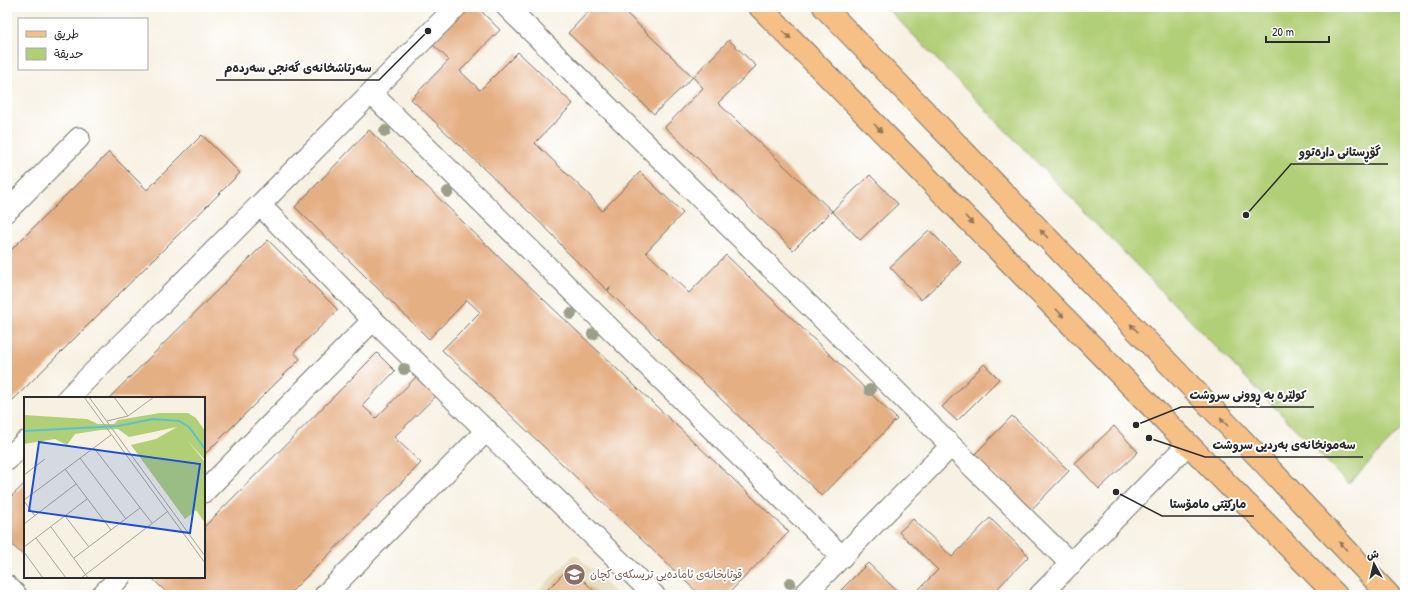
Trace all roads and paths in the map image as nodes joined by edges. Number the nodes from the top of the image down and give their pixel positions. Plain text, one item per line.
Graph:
1 (456, 7) edge
2 (507, 7) edge
3 (760, 7) edge
4 (824, 7) edge
5 (371, 93) junction
6 (79, 138) dead end
7 (260, 205) junction
8 (7, 211) edge
9 (373, 320) junction
10 (69, 397) edge
11 (487, 430) junction
12 (24, 443) edge
13 (1188, 444) junction
14 (951, 446) junction
15 (7, 460) edge
16 (205, 491) edge
17 (842, 557) junction
18 (1071, 564) junction
19 (119, 578) edge
20 (7, 586) edge
21 (16, 595) edge
22 (102, 595) edge
23 (325, 595) edge
24 (654, 595) edge
25 (804, 595) edge
26 (1040, 595) edge
27 (1336, 595) edge
28 (1389, 595) edge

1 - 5 street
2 - 14 street
3 -> 13 main road
28 -> 4 main road
5 - 7 street
5 - 17 street
6 - 8 street
7 - 9 street
7 - 10 street
9 - 11 street
9 - 16 street
11 - 23 street
11 - 24 street
12 - 15 street
13 - 18 street
13 - 27 main road
14 - 17 street
14 - 18 street
17 - 25 street
18 - 26 street
19 - 22 street
20 - 21 street

